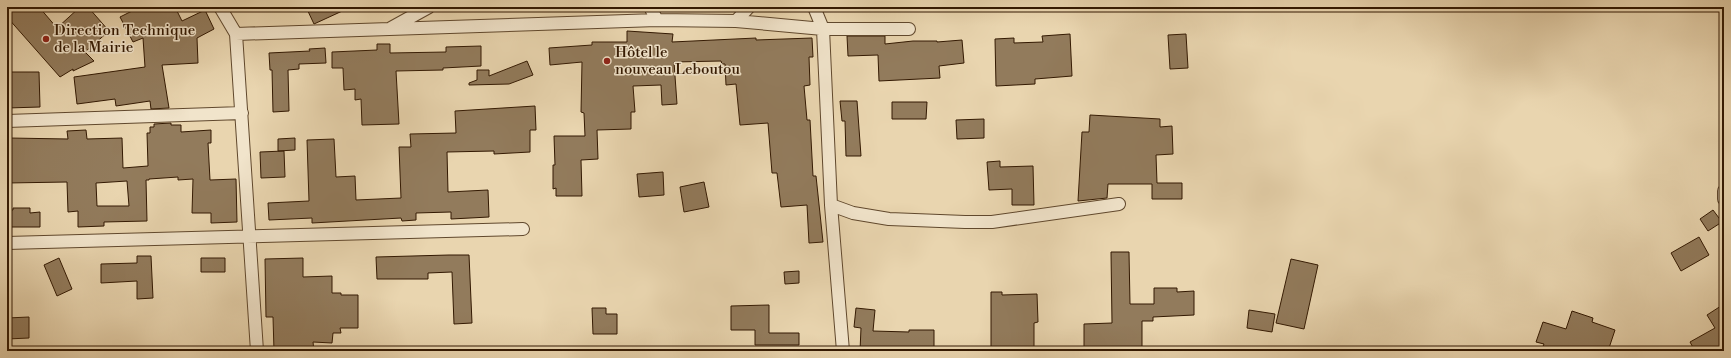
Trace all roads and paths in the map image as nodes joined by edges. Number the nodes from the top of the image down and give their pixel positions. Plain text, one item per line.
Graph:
1 (220, 7) edge
2 (428, 7) edge
3 (650, 7) edge
4 (749, 7) edge
5 (814, 7) edge
6 (657, 20) junction
7 (736, 21) junction
8 (390, 29) junction
9 (823, 29) junction
10 (909, 29) dead end
11 (236, 34) junction
12 (242, 113) junction
13 (7, 121) edge
14 (1724, 191) edge
15 (1724, 199) edge
16 (1119, 204) dead end
17 (831, 205) junction
18 (523, 229) dead end
19 (250, 236) junction
20 (7, 243) edge
21 (257, 351) edge
22 (843, 351) edge

1 - 11 street
2 - 8 street
3 - 6 street
4 - 7 street
5 - 9 street
6 - 7 street
6 - 8 street
7 - 9 street
8 - 11 street
9 - 10 street
9 - 17 street
11 - 12 street
12 - 13 street
12 - 19 street
14 - 15 street
16 - 17 street
17 - 22 street
18 - 19 street
19 - 20 street
19 - 21 street

